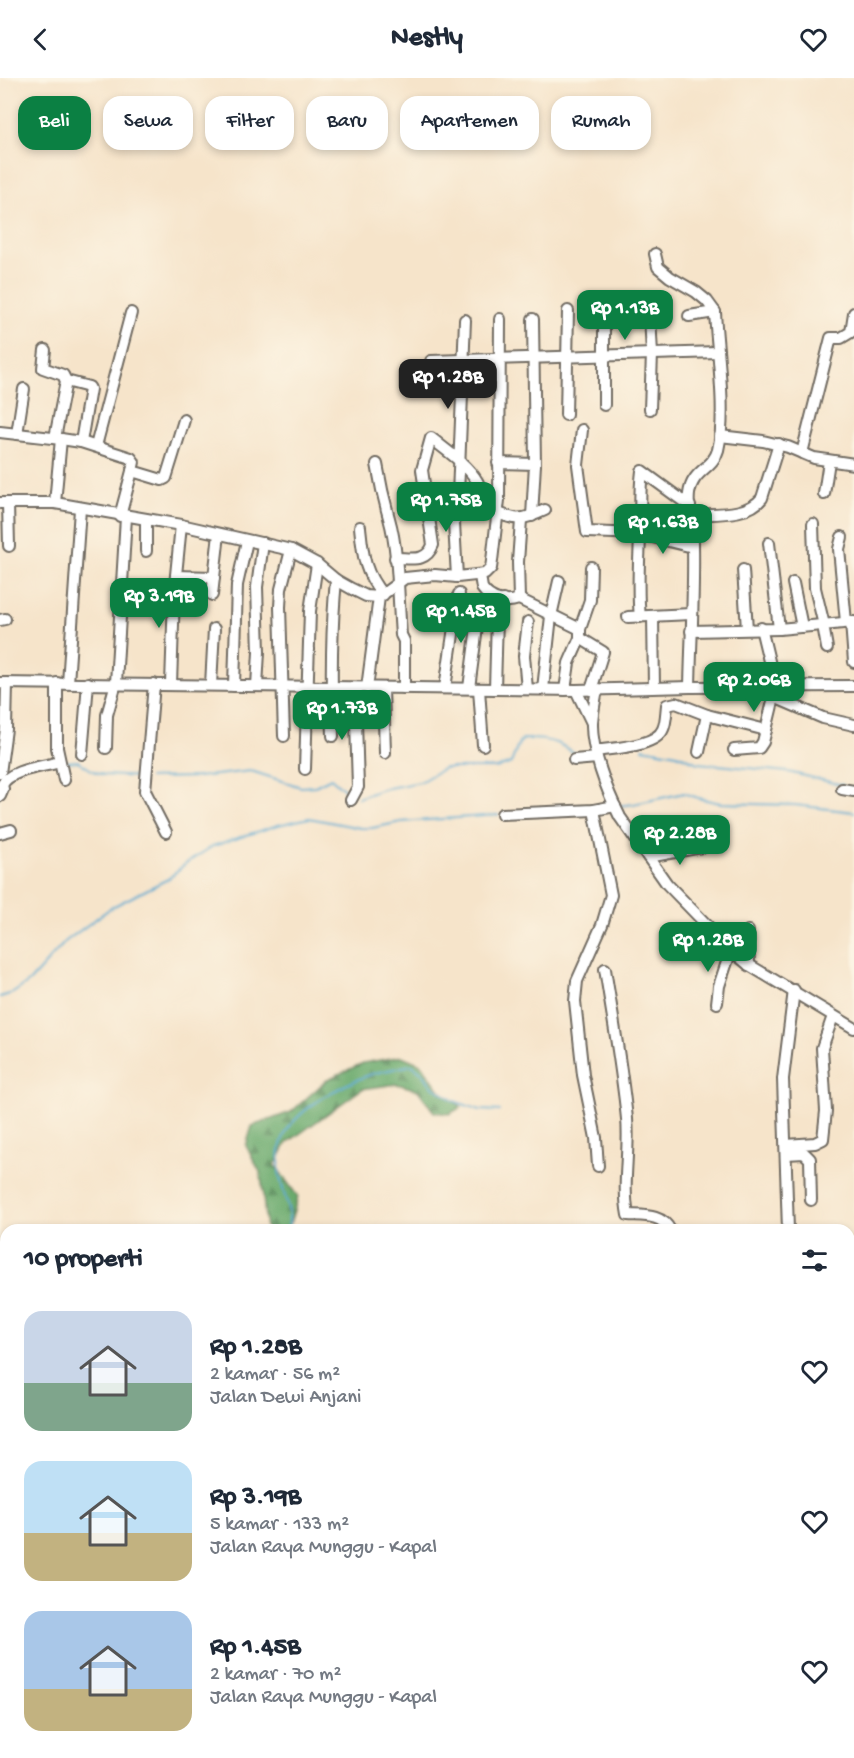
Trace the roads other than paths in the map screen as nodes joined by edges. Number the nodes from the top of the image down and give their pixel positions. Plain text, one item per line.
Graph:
1 (656, 254) dead end
2 (604, 306) dead end
3 (568, 311) dead end
4 (715, 312) junction
5 (131, 313) dead end
6 (854, 313) edge
7 (650, 315) dead end
8 (689, 316) dead end
9 (500, 319) dead end
10 (532, 319) dead end
11 (465, 320) dead end
12 (45, 350) dead end
13 (718, 352) junction
14 (652, 354) junction
15 (604, 356) junction
16 (534, 357) junction
17 (568, 357) junction
18 (500, 358) junction
19 (465, 360) junction
20 (431, 361) dead end
21 (66, 381) junction
22 (24, 389) dead end
23 (604, 405) dead end
24 (650, 409) dead end
25 (566, 416) dead end
26 (184, 420) dead end
27 (582, 430) dead end
28 (0, 432) edge
29 (17, 434) junction
30 (720, 436) junction
31 (58, 438) junction
32 (81, 442) junction
33 (779, 444) junction
34 (96, 446) junction
35 (802, 453) junction
36 (829, 461) junction
37 (460, 462) junction
38 (498, 463) junction
39 (377, 464) dead end
40 (535, 464) junction
41 (854, 464) edge
42 (132, 471) junction
43 (824, 494) dead end
44 (4, 503) edge
45 (55, 503) junction
46 (80, 509) junction
47 (545, 510) dead end
48 (690, 510) junction
49 (498, 512) junction
50 (123, 516) junction
51 (532, 516) junction
52 (147, 520) junction
53 (521, 520) junction
54 (813, 524) dead end
55 (181, 525) junction
56 (360, 527) dead end
57 (219, 534) junction
58 (640, 534) junction
59 (842, 537) dead end
60 (247, 541) junction
61 (263, 543) junction
62 (770, 543) dead end
63 (9, 546) dead end
64 (693, 547) junction
65 (291, 550) junction
66 (146, 552) dead end
67 (395, 558) junction
68 (317, 564) junction
69 (591, 567) dead end
70 (743, 570) dead end
71 (176, 576) junction
72 (480, 576) junction
73 (214, 577) junction
74 (457, 577) junction
75 (336, 580) junction
76 (559, 581) dead end
77 (793, 583) dead end
78 (397, 585) junction
79 (459, 594) dead end
80 (212, 595) dead end
81 (381, 596) junction
82 (519, 599) junction
83 (502, 603) junction
84 (480, 604) dead end
85 (691, 614) junction
86 (551, 616) junction
87 (653, 616) junction
88 (628, 617) dead end
89 (640, 617) junction
90 (528, 622) dead end
91 (851, 622) edge
92 (824, 625) junction
93 (802, 627) junction
94 (761, 628) junction
95 (214, 629) dead end
96 (747, 629) junction
97 (779, 629) junction
98 (691, 631) junction
99 (580, 634) junction
100 (827, 648) dead end
101 (854, 662) edge
102 (4, 683) edge
103 (57, 683) junction
104 (69, 683) junction
105 (88, 683) junction
106 (116, 683) junction
107 (154, 684) junction
108 (171, 684) junction
109 (211, 685) junction
110 (234, 686) junction
111 (257, 686) junction
112 (854, 686) edge
113 (281, 687) junction
114 (308, 687) junction
115 (331, 687) junction
116 (355, 687) junction
117 (654, 687) junction
118 (677, 687) junction
119 (690, 687) junction
120 (367, 688) junction
121 (383, 688) junction
122 (404, 688) junction
123 (445, 688) junction
124 (474, 688) junction
125 (495, 689) junction
126 (527, 689) junction
127 (543, 689) junction
128 (594, 689) junction
129 (571, 690) junction
130 (775, 692) junction
131 (676, 703) junction
132 (706, 715) junction
133 (333, 721) junction
134 (356, 721) junction
135 (592, 724) junction
136 (854, 724) edge
137 (766, 730) junction
138 (284, 736) dead end
139 (333, 736) dead end
140 (483, 745) dead end
141 (106, 748) dead end
142 (734, 750) dead end
143 (699, 752) dead end
144 (385, 753) dead end
145 (81, 754) dead end
146 (597, 754) junction
147 (574, 760) dead end
148 (59, 762) junction
149 (305, 768) dead end
150 (64, 780) dead end
151 (1, 783) edge
152 (842, 789) dead end
153 (854, 791) edge
154 (351, 800) dead end
155 (594, 810) junction
156 (614, 810) junction
157 (502, 814) dead end
158 (166, 832) dead end
159 (707, 846) dead end
160 (648, 857) junction
161 (748, 931) dead end
162 (731, 950) junction
163 (749, 965) junction
164 (605, 969) dead end
165 (794, 990) junction
166 (717, 1003) dead end
167 (833, 1016) junction
168 (854, 1028) edge
169 (786, 1149) junction
170 (598, 1166) dead end
171 (811, 1200) dead end
172 (666, 1224) edge
173 (788, 1224) edge

1 - 4 street
2 - 15 street
3 - 17 street
4 - 8 street
4 - 13 street
5 - 34 street
6 - 35 street
7 - 14 street
9 - 18 street
10 - 16 street
11 - 19 street
12 - 21 street
13 - 14 street
13 - 30 street
14 - 15 street
14 - 24 street
15 - 17 street
15 - 23 street
16 - 17 street
16 - 18 street
16 - 40 street
17 - 25 street
18 - 19 street
18 - 38 street
19 - 20 street
19 - 37 street
21 - 31 street
21 - 32 street
22 - 29 street
26 - 42 street
27 - 58 street
28 - 29 street
29 - 31 street
30 - 33 street
30 - 48 street
31 - 32 street
31 - 45 street
32 - 34 street
33 - 35 street
33 - 48 street
34 - 42 street
35 - 36 street
36 - 41 street
36 - 43 street
37 - 49 street
37 - 67 street
37 - 74 street
38 - 40 street
38 - 49 street
39 - 67 street
40 - 51 street
42 - 50 street
44 - 45 street
44 - 63 street
45 - 46 street
46 - 50 street
46 - 104 street
47 - 51 street
48 - 58 street
48 - 64 street
49 - 53 street
49 - 72 street
50 - 52 street
50 - 106 street
51 - 53 street
52 - 55 street
52 - 66 street
53 - 82 street
54 - 92 street
55 - 57 street
55 - 71 street
56 - 81 street
57 - 60 street
57 - 73 street
58 - 64 street
58 - 89 street
59 - 91 street
60 - 61 street
60 - 110 street
61 - 65 street
61 - 111 street
62 - 97 street
64 - 85 street
65 - 68 street
65 - 113 street
67 - 78 street
68 - 75 street
68 - 114 street
69 - 99 street
70 - 96 street
71 - 73 street
71 - 108 street
72 - 74 street
72 - 83 street
73 - 80 street
74 - 78 street
75 - 81 street
75 - 115 street
76 - 86 street
77 - 93 street
78 - 81 street
78 - 122 street
79 - 123 street
81 - 120 street
82 - 83 street
82 - 86 street
83 - 125 street
84 - 124 street
85 - 87 street
85 - 98 street
86 - 99 street
86 - 127 street
87 - 89 street
87 - 117 street
88 - 89 street
90 - 126 street
91 - 92 street
91 - 101 street
92 - 93 street
92 - 100 street
93 - 97 street
94 - 96 street
94 - 97 street
94 - 130 street
95 - 109 street
96 - 98 street
98 - 119 street
99 - 128 street
99 - 129 street
102 - 103 street
102 - 151 street
103 - 104 street
103 - 148 street
104 - 105 street
105 - 106 street
105 - 145 street
106 - 107 street
106 - 141 street
107 - 108 street
107 - 158 street
108 - 109 street
109 - 110 street
110 - 111 street
111 - 113 street
112 - 130 street
113 - 114 street
113 - 138 street
114 - 115 street
114 - 149 street
115 - 116 street
115 - 133 street
116 - 120 street
116 - 134 street
117 - 118 street
117 - 128 street
118 - 119 street
118 - 131 street
119 - 130 street
120 - 121 street
121 - 122 street
121 - 144 street
122 - 123 street
123 - 124 street
124 - 125 street
124 - 140 street
125 - 126 street
126 - 127 street
127 - 129 street
128 - 129 street
128 - 135 street
129 - 135 street
130 - 136 street
130 - 137 street
131 - 132 street
131 - 146 street
132 - 137 street
132 - 143 street
133 - 134 street
133 - 139 street
134 - 154 street
135 - 146 street
137 - 142 street
146 - 147 street
146 - 156 street
148 - 150 street
148 - 151 street
152 - 153 street
155 - 156 street
155 - 157 street
155 - 170 street
156 - 160 street
159 - 160 street
160 - 162 street
161 - 163 street
162 - 163 street
162 - 166 street
163 - 165 street
164 - 172 street
165 - 167 street
165 - 169 street
167 - 168 street
167 - 169 street
169 - 171 street
169 - 173 street

